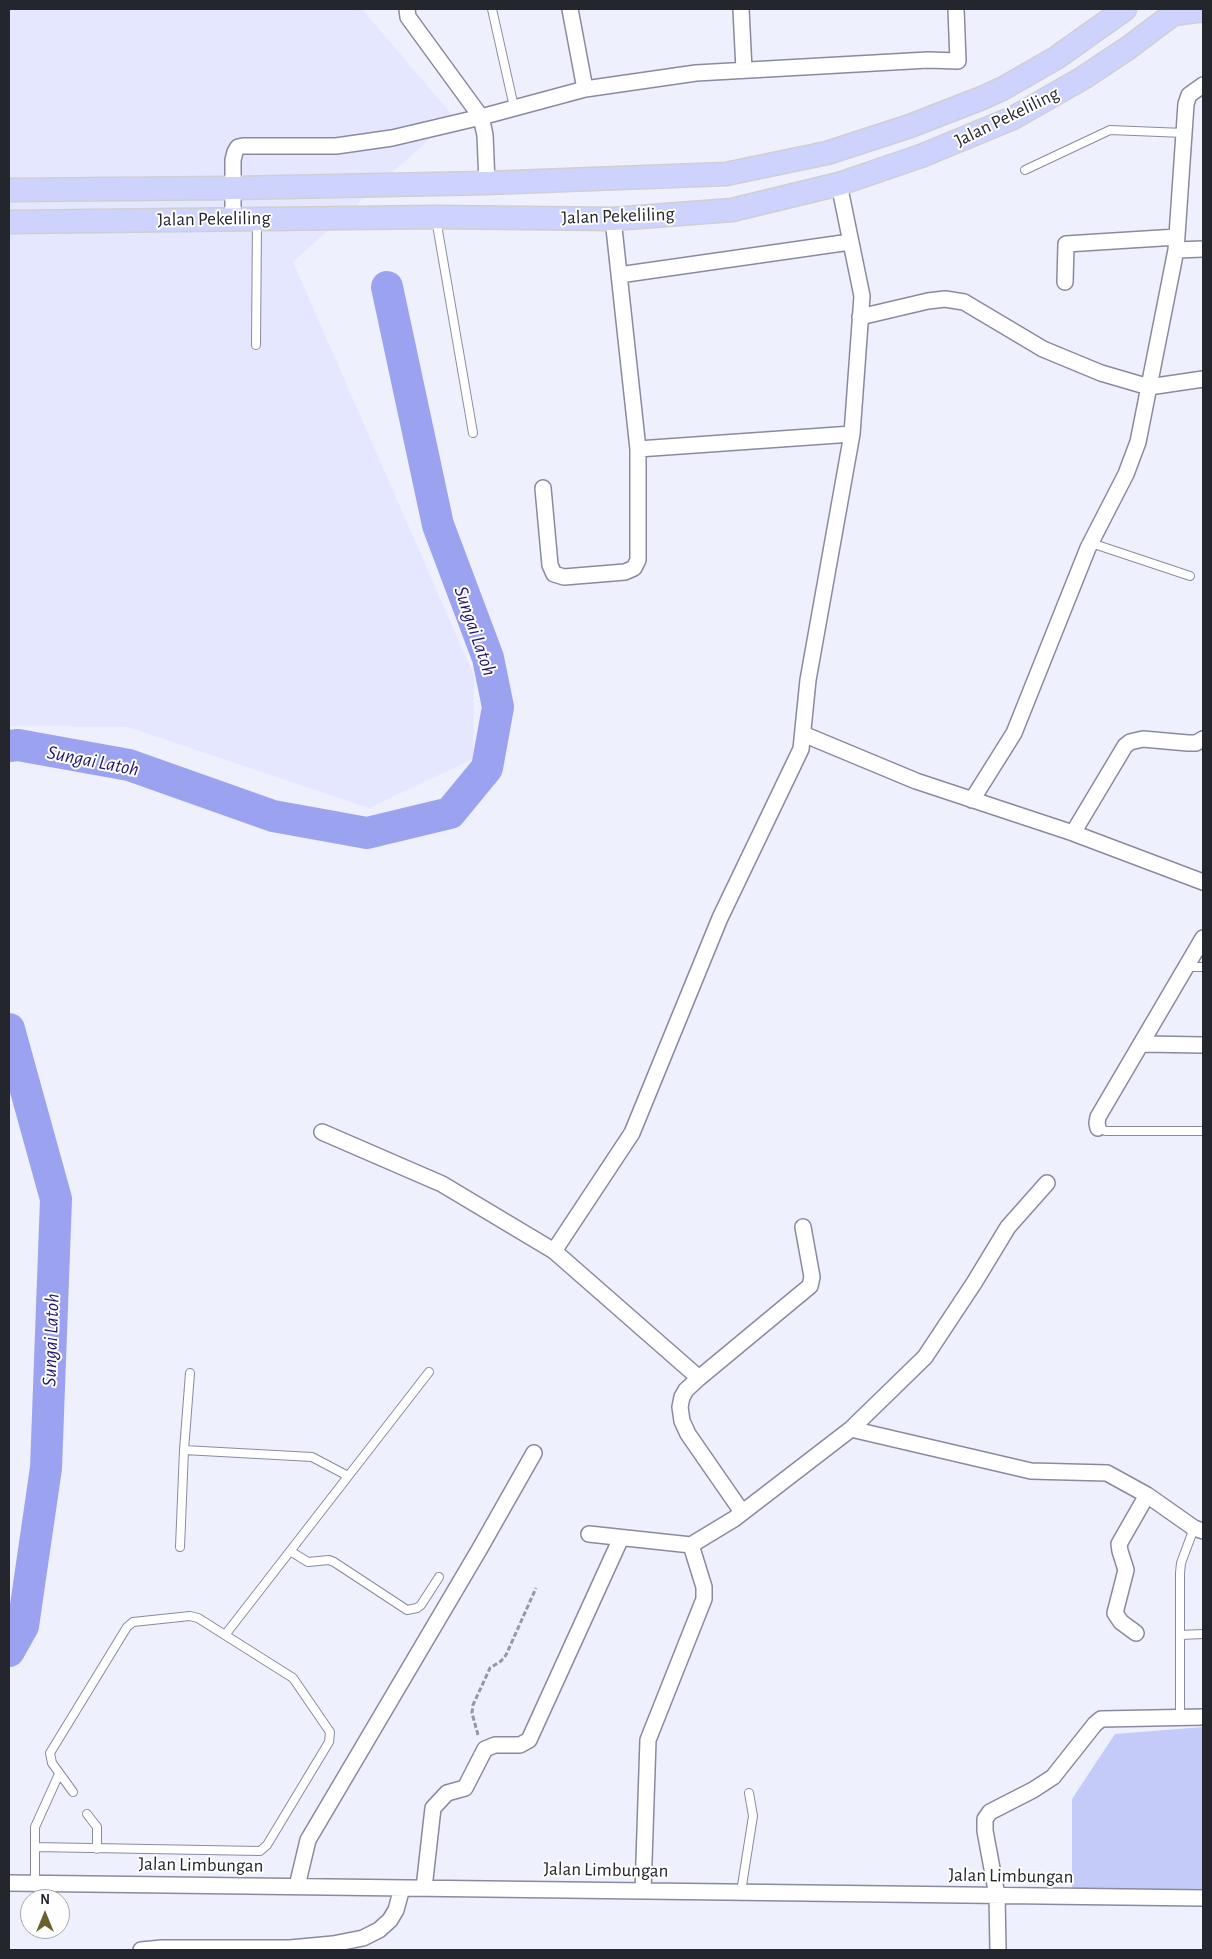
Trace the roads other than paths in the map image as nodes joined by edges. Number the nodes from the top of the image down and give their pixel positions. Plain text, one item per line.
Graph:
1 (407, 9) edge
2 (492, 9) edge
3 (570, 9) edge
4 (741, 9) edge
5 (956, 9) edge
6 (1125, 9) edge
7 (1203, 10) edge
8 (1177, 12) edge
9 (744, 70) junction
10 (1203, 86) edge
11 (585, 89) junction
12 (514, 108) junction
13 (481, 117) junction
14 (1184, 133) junction
15 (1025, 170) dead end
16 (487, 183) junction
17 (839, 184) junction
18 (232, 188) junction
19 (9, 190) edge
20 (436, 217) junction
21 (257, 218) junction
22 (233, 219) junction
23 (613, 219) junction
24 (9, 222) edge
25 (850, 242) junction
26 (1176, 243) junction
27 (1203, 248) edge
28 (619, 275) junction
29 (1065, 282) dead end
30 (860, 317) junction
31 (256, 344) dead end
32 (1203, 380) edge
33 (1149, 387) junction
34 (473, 433) dead end
35 (852, 434) junction
36 (638, 450) junction
37 (543, 488) dead end
38 (1091, 543) junction
39 (1190, 576) dead end
40 (803, 734) junction
41 (1201, 742) edge
42 (972, 800) junction
43 (1073, 833) junction
44 (1203, 882) edge
45 (1203, 938) edge
46 (1187, 967) junction
47 (1203, 967) edge
48 (1142, 1044) junction
49 (1203, 1045) edge
50 (1098, 1128) joint
51 (1203, 1131) edge
52 (322, 1132) dead end
53 (1047, 1183) dead end
54 (803, 1226) dead end
55 (554, 1252) junction
56 (429, 1372) dead end
57 (190, 1373) dead end
58 (699, 1378) junction
59 (851, 1429) junction
60 (184, 1450) junction
61 (534, 1453) dead end
62 (348, 1476) junction
63 (1147, 1496) junction
64 (742, 1512) junction
65 (1199, 1530) edge
66 (588, 1534) dead end
67 (621, 1538) junction
68 (691, 1545) junction
69 (180, 1547) dead end
70 (290, 1551) junction
71 (440, 1577) dead end
72 (1136, 1633) dead end
73 (1203, 1634) edge
74 (225, 1635) junction
75 (1180, 1635) junction
76 (1203, 1717) edge
77 (1180, 1718) junction
78 (59, 1774) junction
79 (73, 1792) dead end
80 (749, 1793) dead end
81 (87, 1814) dead end
82 (35, 1847) junction
83 (97, 1849) junction
84 (9, 1883) edge
85 (35, 1883) junction
86 (297, 1886) junction
87 (402, 1888) junction
88 (424, 1888) junction
89 (643, 1891) junction
90 (741, 1892) junction
91 (996, 1896) junction
92 (1203, 1898) edge
93 (141, 1950) edge
94 (998, 1950) edge

1 - 13 street
2 - 12 lane
3 - 11 street
4 - 9 street
5 - 9 street
6 - 16 main road, Jalan Pekeliling
7 - 8 main road
8 - 17 main road, Jalan Pekeliling
9 - 11 street
10 - 14 street
11 - 12 street
12 - 13 street
13 - 16 street
13 - 18 street
14 - 15 lane
14 - 26 street
16 - 18 main road, Jalan Pekeliling
17 - 23 main road, Jalan Pekeliling
17 - 25 street
18 - 19 main road, Jalan Pekeliling
18 - 22 street
20 - 21 main road, Jalan Pekeliling
20 - 23 main road, Jalan Pekeliling
20 - 34 lane
21 - 22 main road, Jalan Pekeliling
21 - 31 lane
22 - 24 main road, Jalan Pekeliling
23 - 28 street
25 - 28 street
25 - 30 street
26 - 27 street
26 - 29 street
26 - 33 street
28 - 36 street
30 - 33 street
30 - 35 street
32 - 33 street
33 - 38 street
35 - 36 street
35 - 40 street
36 - 37 street
38 - 39 lane
38 - 42 street
40 - 42 street
40 - 55 street
41 - 43 street
42 - 43 street
43 - 44 street
45 - 46 street
46 - 47 lane
46 - 48 street
48 - 49 street
48 - 50 street
50 - 51 lane
52 - 55 street
53 - 59 street
54 - 58 street
55 - 58 street
56 - 62 lane
57 - 60 lane
58 - 64 street
59 - 63 street
59 - 64 street
60 - 62 lane
60 - 69 lane
61 - 86 street
62 - 70 lane
63 - 65 street
63 - 72 street
64 - 68 street
65 - 75 lane
66 - 67 street
67 - 68 street
67 - 88 street
68 - 89 street
70 - 71 lane
70 - 74 lane
73 - 75 lane
74 - 78 lane
74 - 83 lane
75 - 77 lane
76 - 77 street
77 - 91 street
78 - 79 lane
78 - 82 lane
80 - 90 lane
81 - 83 lane
82 - 83 lane
82 - 85 lane
84 - 85 street, Jalan Limbungan
85 - 86 street, Jalan Limbungan
86 - 87 street, Jalan Limbungan
87 - 88 street, Jalan Limbungan
87 - 93 street
88 - 89 street, Jalan Limbungan
89 - 90 street, Jalan Limbungan
90 - 91 street, Jalan Limbungan
91 - 92 street, Jalan Limbungan
91 - 94 street

